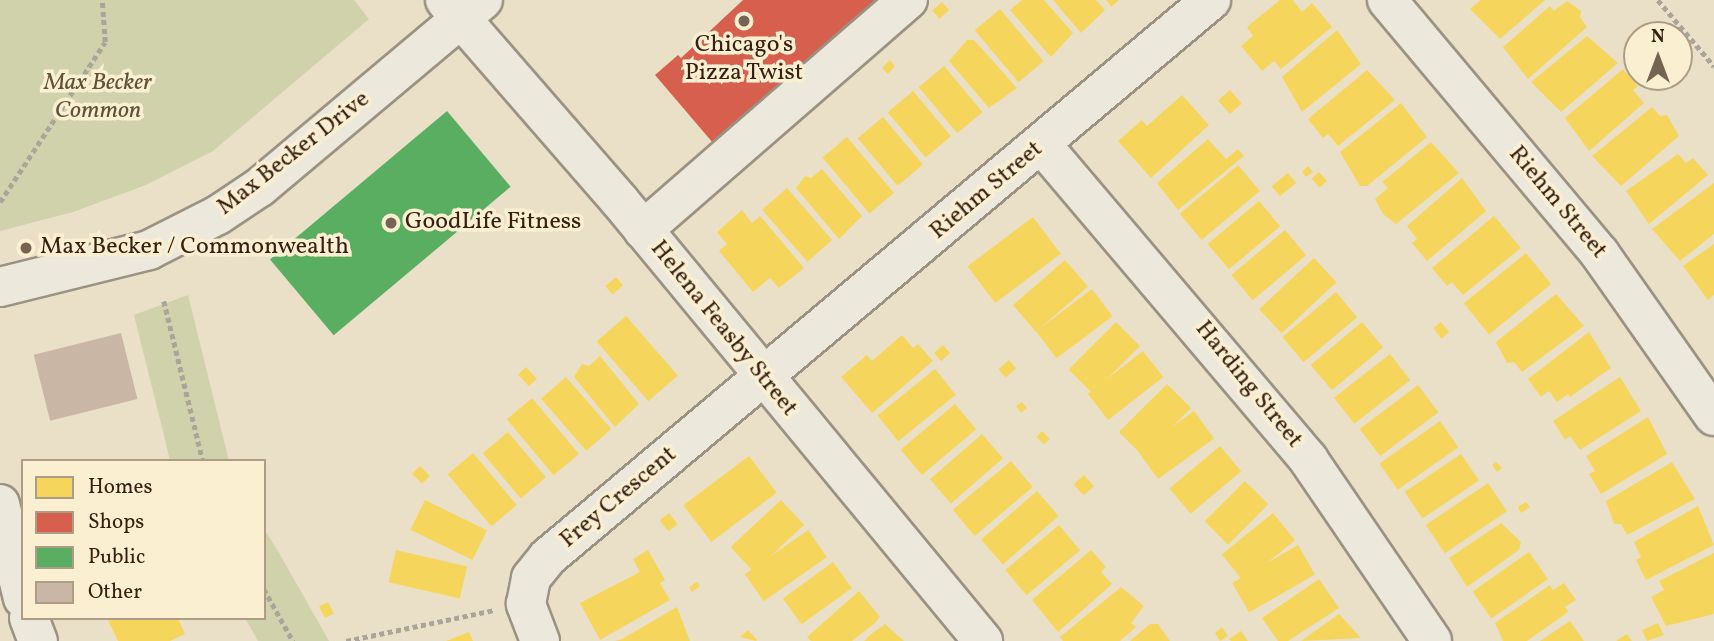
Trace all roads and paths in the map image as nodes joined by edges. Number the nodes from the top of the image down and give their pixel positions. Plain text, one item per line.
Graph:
1 (102, 0) edge
2 (908, 0) edge
3 (1211, 0) edge
4 (1387, 0) edge
5 (1658, 0) edge
6 (463, 7) edge
7 (1714, 66) edge
8 (1042, 145) junction
9 (0, 202) edge
10 (643, 230) junction
11 (0, 287) edge
12 (164, 301) dead end
13 (761, 378) junction
14 (1714, 416) edge
15 (203, 459) edge
16 (0, 505) edge
17 (266, 593) edge
18 (21, 596) edge
19 (526, 604) junction
20 (293, 641) edge
21 (346, 641) edge
22 (540, 641) edge
23 (983, 641) edge
24 (1432, 641) edge

1 - 9 path
2 - 10 street
3 - 8 street, Riehm Street
4 - 14 street, Riehm Street
5 - 7 path
6 - 10 street, Helena Feasby Street
6 - 11 street, Max Becker Drive
8 - 13 street, Riehm Street
8 - 24 street, Harding Street
10 - 13 street, Helena Feasby Street
12 - 15 path
13 - 19 street, Frey Crescent
13 - 23 street, Helena Feasby Street
16 - 18 street
17 - 20 path
19 - 21 path
19 - 22 street

